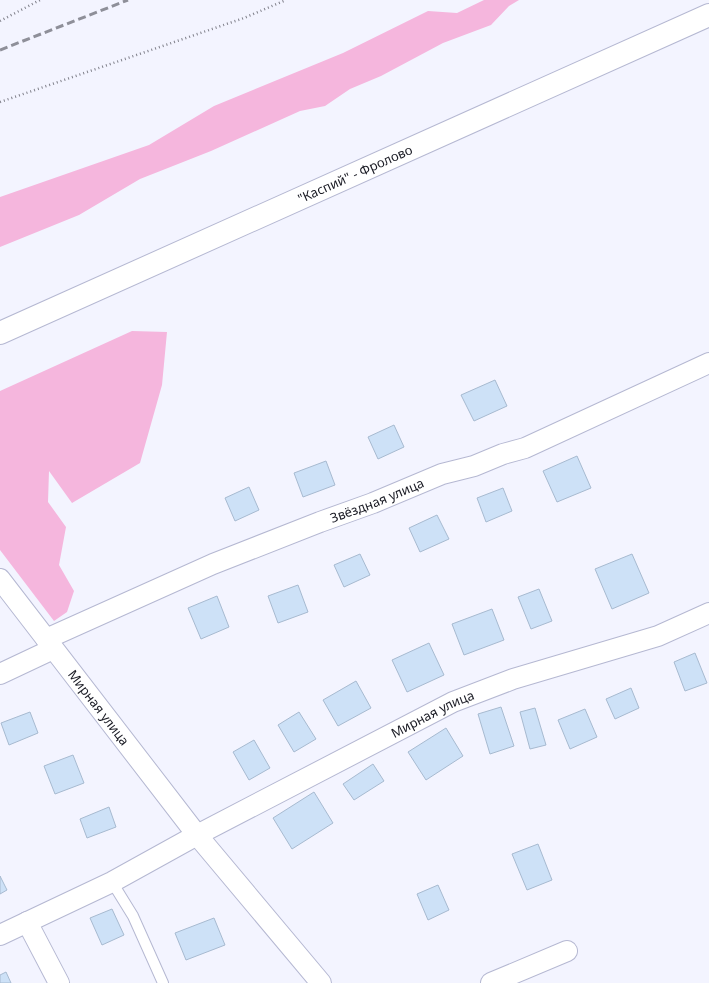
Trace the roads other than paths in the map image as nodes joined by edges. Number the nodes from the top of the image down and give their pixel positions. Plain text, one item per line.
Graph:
1 (709, 15) edge
2 (0, 333) edge
3 (709, 363) edge
4 (0, 579) edge
5 (709, 613) edge
6 (709, 617) edge
7 (681, 626) junction
8 (50, 644) junction
9 (0, 674) edge
10 (198, 835) junction
11 (112, 882) junction
12 (27, 922) junction
13 (0, 934) edge
14 (567, 951) dead end
15 (59, 983) edge
16 (164, 983) edge
17 (321, 983) edge
18 (491, 983) edge

1 - 2 main road, "Каспий" - Фролово
3 - 8 street, Звёздная улица
4 - 8 street, Мирная улица
5 - 7 street, Мирная улица
6 - 7 street, Мирная улица
7 - 10 street, Мирная улица
8 - 9 street, Звёздная улица
8 - 10 street, Мирная улица
10 - 11 street, Мирная улица
10 - 17 street, Мирная улица
11 - 12 street, Мирная улица
11 - 16 lane
12 - 13 street, Мирная улица
12 - 15 street
14 - 18 street

